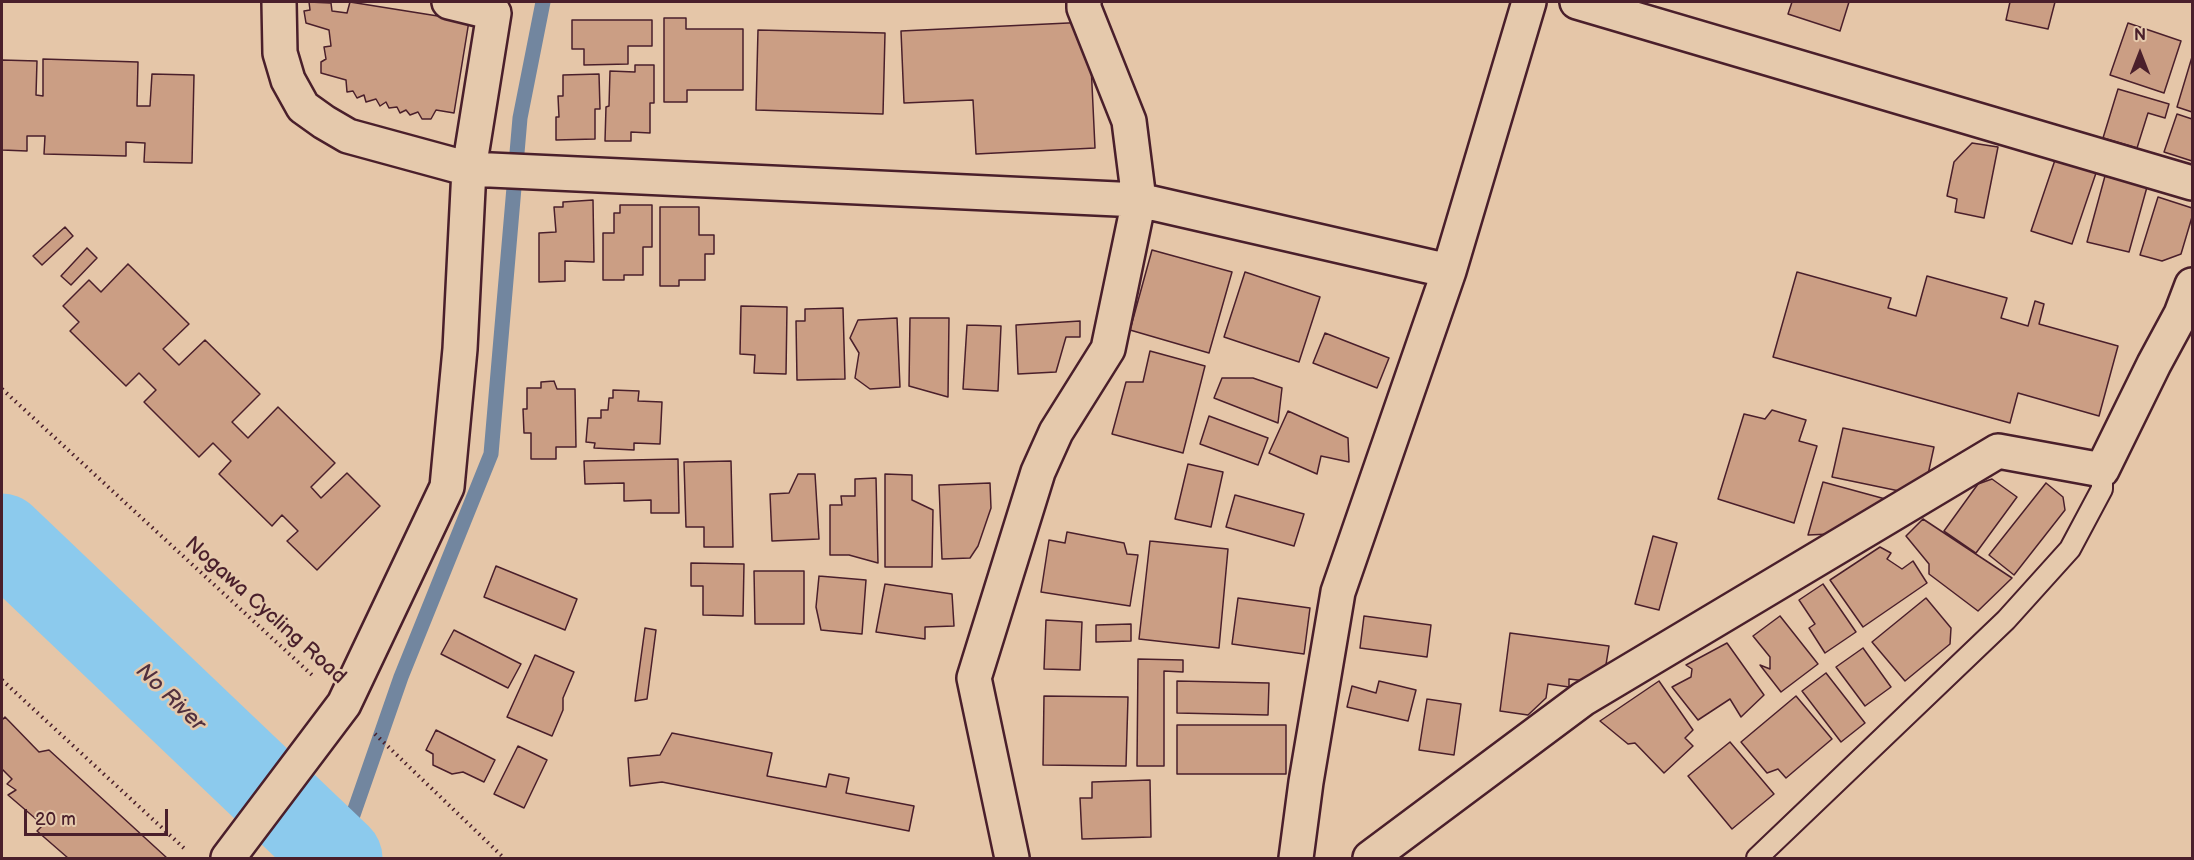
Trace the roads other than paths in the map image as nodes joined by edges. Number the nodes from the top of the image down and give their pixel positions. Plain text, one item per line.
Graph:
1 (279, 2) edge
2 (449, 2) edge
3 (1084, 2) edge
4 (1529, 2) edge
5 (1576, 2) edge
6 (469, 169) junction
7 (2193, 183) edge
8 (1139, 200) junction
9 (1449, 271) junction
10 (2193, 285) edge
11 (2102, 470) junction
12 (228, 858) edge
13 (1012, 858) edge
14 (1296, 858) edge
15 (1370, 858) edge
16 (1757, 858) edge

1 - 6 street
2 - 6 street
3 - 8 street
4 - 9 street
5 - 7 street
6 - 8 street
6 - 12 street
8 - 9 street
8 - 13 street
9 - 14 street
10 - 11 street
11 - 15 street
11 - 16 lane

